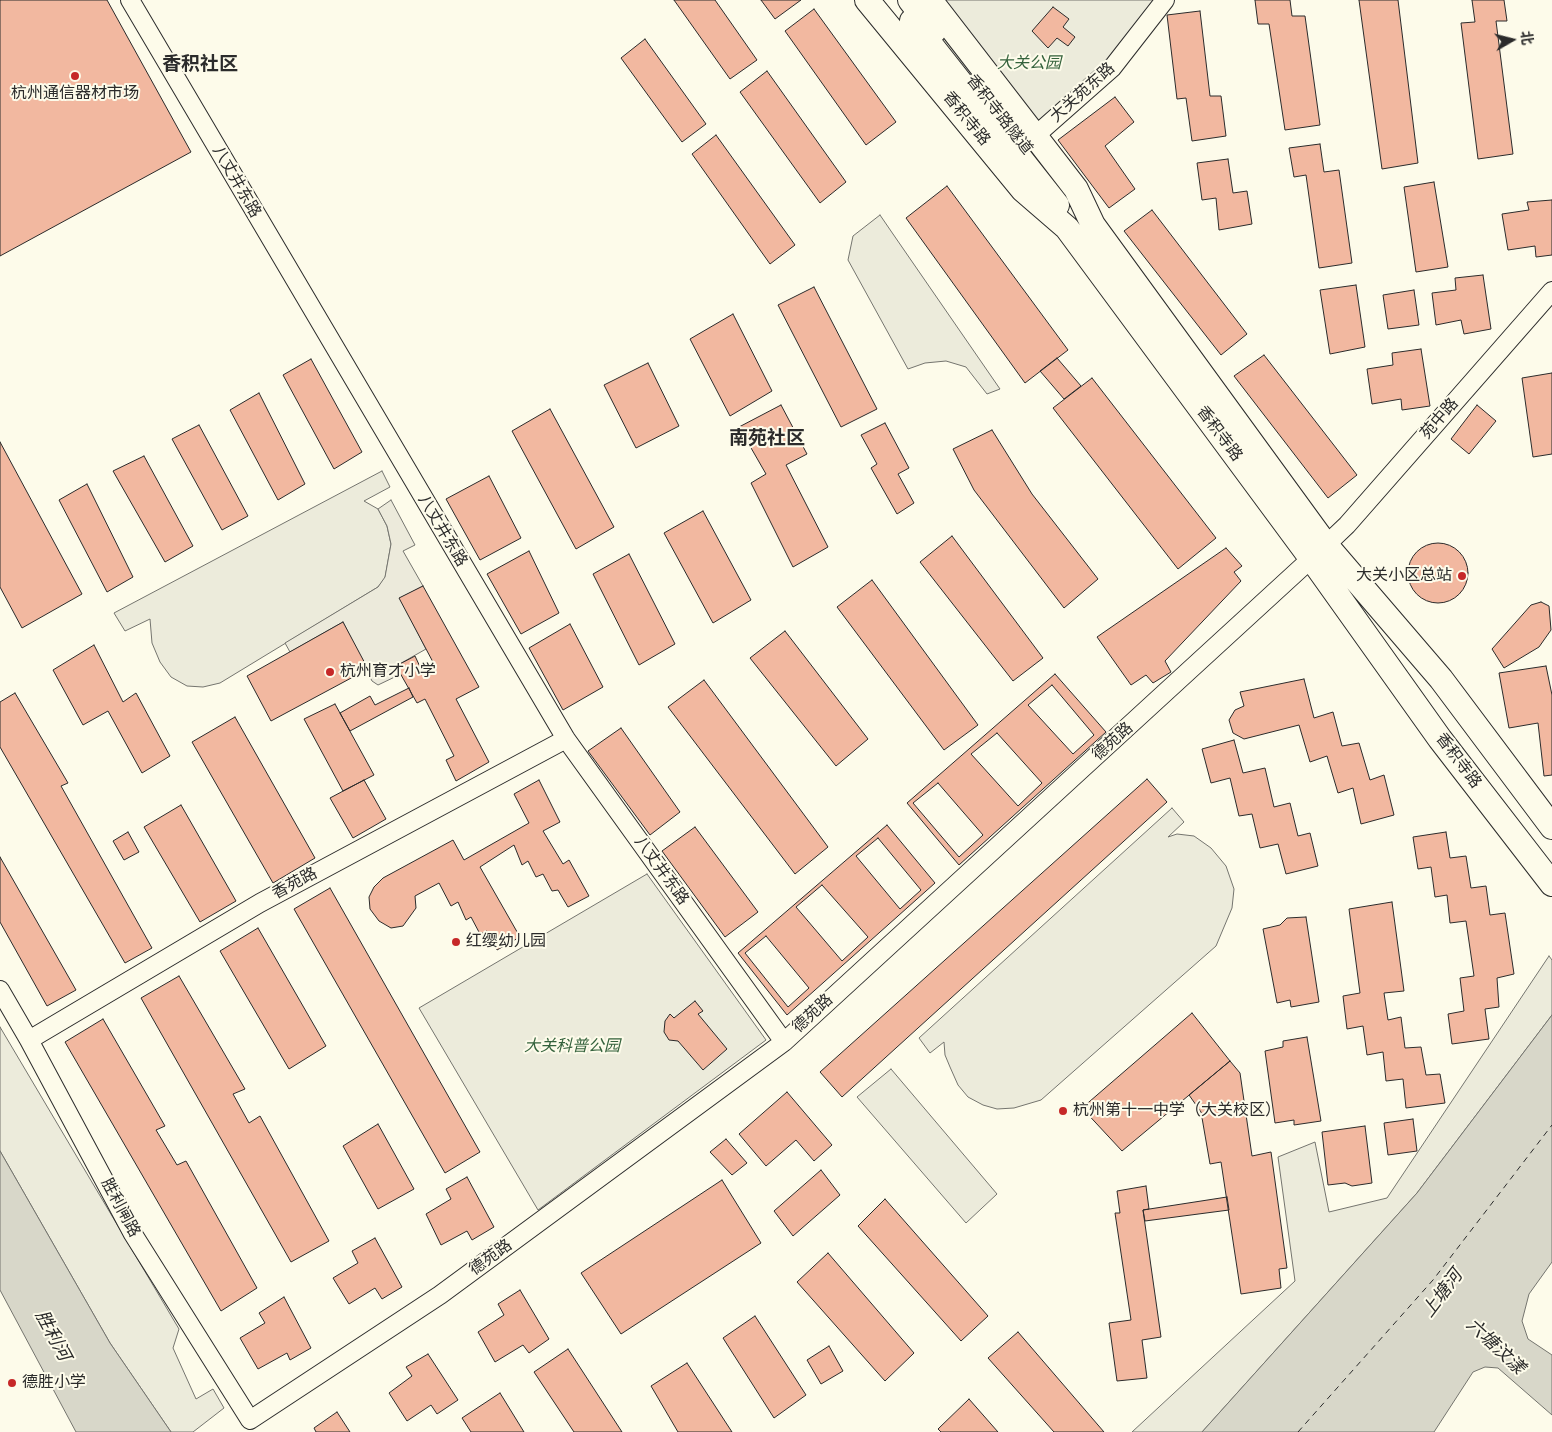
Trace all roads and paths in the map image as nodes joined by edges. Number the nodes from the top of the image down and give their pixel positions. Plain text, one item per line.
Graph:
1 (130, 0) edge
2 (867, 0) edge
3 (896, 0) edge
4 (910, 0) edge
5 (930, 0) edge
6 (1165, 0) edge
7 (1035, 136) junction
8 (1093, 225) junction
9 (1067, 228) junction
10 (1552, 291) edge
11 (1319, 552) junction
12 (566, 739) junction
13 (1551, 825) edge
14 (1552, 884) edge
15 (0, 990) edge
16 (29, 1040) junction
17 (784, 1042) junction
18 (250, 1420) joint

1 - 12 street, 八丈井东路
2 - 9 main road, 香积寺路
3 - 9 main road, 香积寺路隧道
4 - 8 main road, 香积寺路隧道
5 - 7 main road, 香积寺路
6 - 7 street, 大关苑东路
7 - 8 main road, 香积寺路
8 - 11 main road, 香积寺路
9 - 11 main road, 香积寺路
10 - 11 street, 苑中路
11 - 13 main road, 香积寺路
11 - 14 main road, 香积寺路
11 - 17 street, 德苑路
12 - 16 street, 香苑路
12 - 17 street, 八丈井东路
15 - 16 street, 胜利闸路
16 - 18 street, 胜利闸路
17 - 18 street, 德苑路

